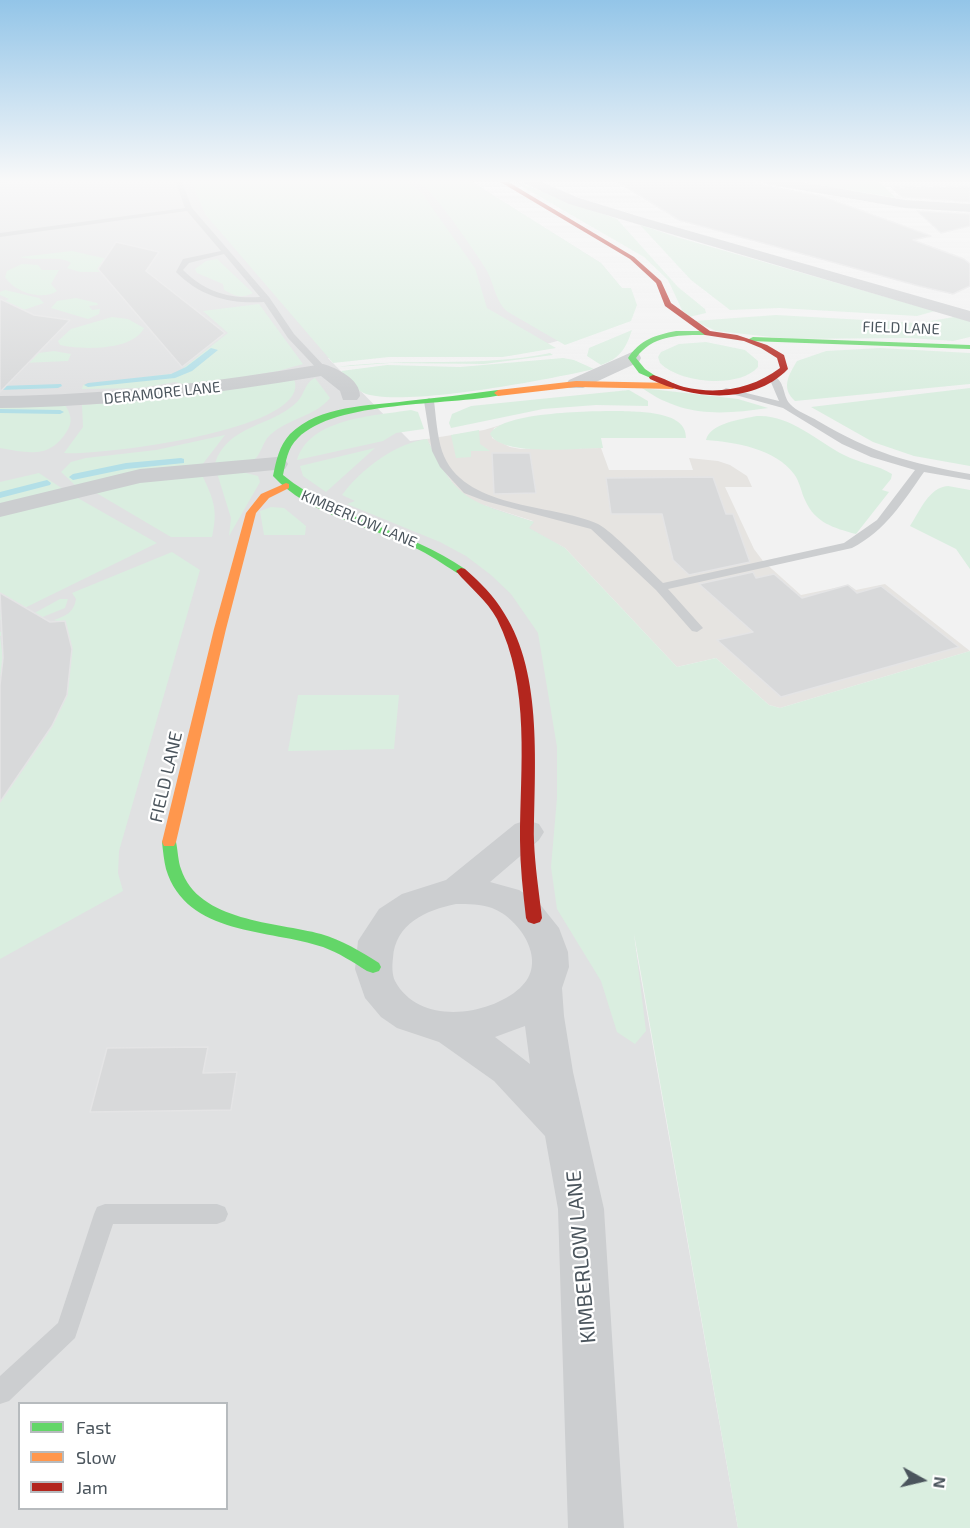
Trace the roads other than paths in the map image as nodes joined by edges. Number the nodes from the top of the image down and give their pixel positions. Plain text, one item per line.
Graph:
1 (621, 251) edge
2 (744, 251) edge
3 (224, 252) joint
4 (266, 299) junction
5 (668, 304) junction
6 (970, 317) edge
7 (708, 333) junction
8 (742, 338) junction
9 (647, 342) junction
10 (831, 343) junction
11 (970, 347) edge
12 (632, 358) junction
13 (784, 364) junction
14 (324, 371) junction
15 (774, 380) junction
16 (576, 384) junction
17 (673, 386) junction
18 (726, 391) junction
19 (429, 401) junction
20 (0, 402) edge
21 (356, 402) junction
22 (786, 406) junction
23 (277, 464) junction
24 (921, 468) junction
25 (970, 477) edge
26 (286, 486) junction
27 (0, 510) edge
28 (660, 587) junction
29 (697, 628) dead end
30 (526, 832) junction
31 (456, 891) junction
32 (534, 918) junction
33 (373, 967) junction
34 (543, 988) junction
35 (450, 1028) junction
36 (563, 1126) junction
37 (217, 1214) dead end
38 (0, 1392) edge
39 (596, 1528) edge

1 - 5 street, FIELD LANE
2 - 6 street
3 - 4 lane
3 - 4 lane
4 - 14 lane
5 - 7 street, FIELD LANE
5 - 9 street
7 - 8 street, FIELD LANE
7 - 9 street, FIELD LANE
8 - 10 street, FIELD LANE
8 - 13 street, FIELD LANE
9 - 12 street
10 - 11 street, FIELD LANE
10 - 13 street, FIELD LANE
12 - 16 street
12 - 17 street
13 - 15 street
14 - 20 street, DERAMORE LANE
14 - 21 street
15 - 18 street
15 - 22 lane
16 - 17 street
16 - 19 street
17 - 18 street
18 - 22 lane
19 - 21 street
19 - 28 lane
21 - 23 street
22 - 24 lane
23 - 26 street, KIMBERLOW LANE
23 - 27 street
24 - 25 lane
24 - 28 lane
26 - 30 street, KIMBERLOW LANE
26 - 33 street, FIELD LANE
28 - 29 lane
30 - 31 street
30 - 32 street, KIMBERLOW LANE
31 - 32 street
31 - 33 street
32 - 34 street
33 - 35 street
34 - 35 street
34 - 36 street, KIMBERLOW LANE
35 - 36 street
36 - 39 street, KIMBERLOW LANE
37 - 38 lane

